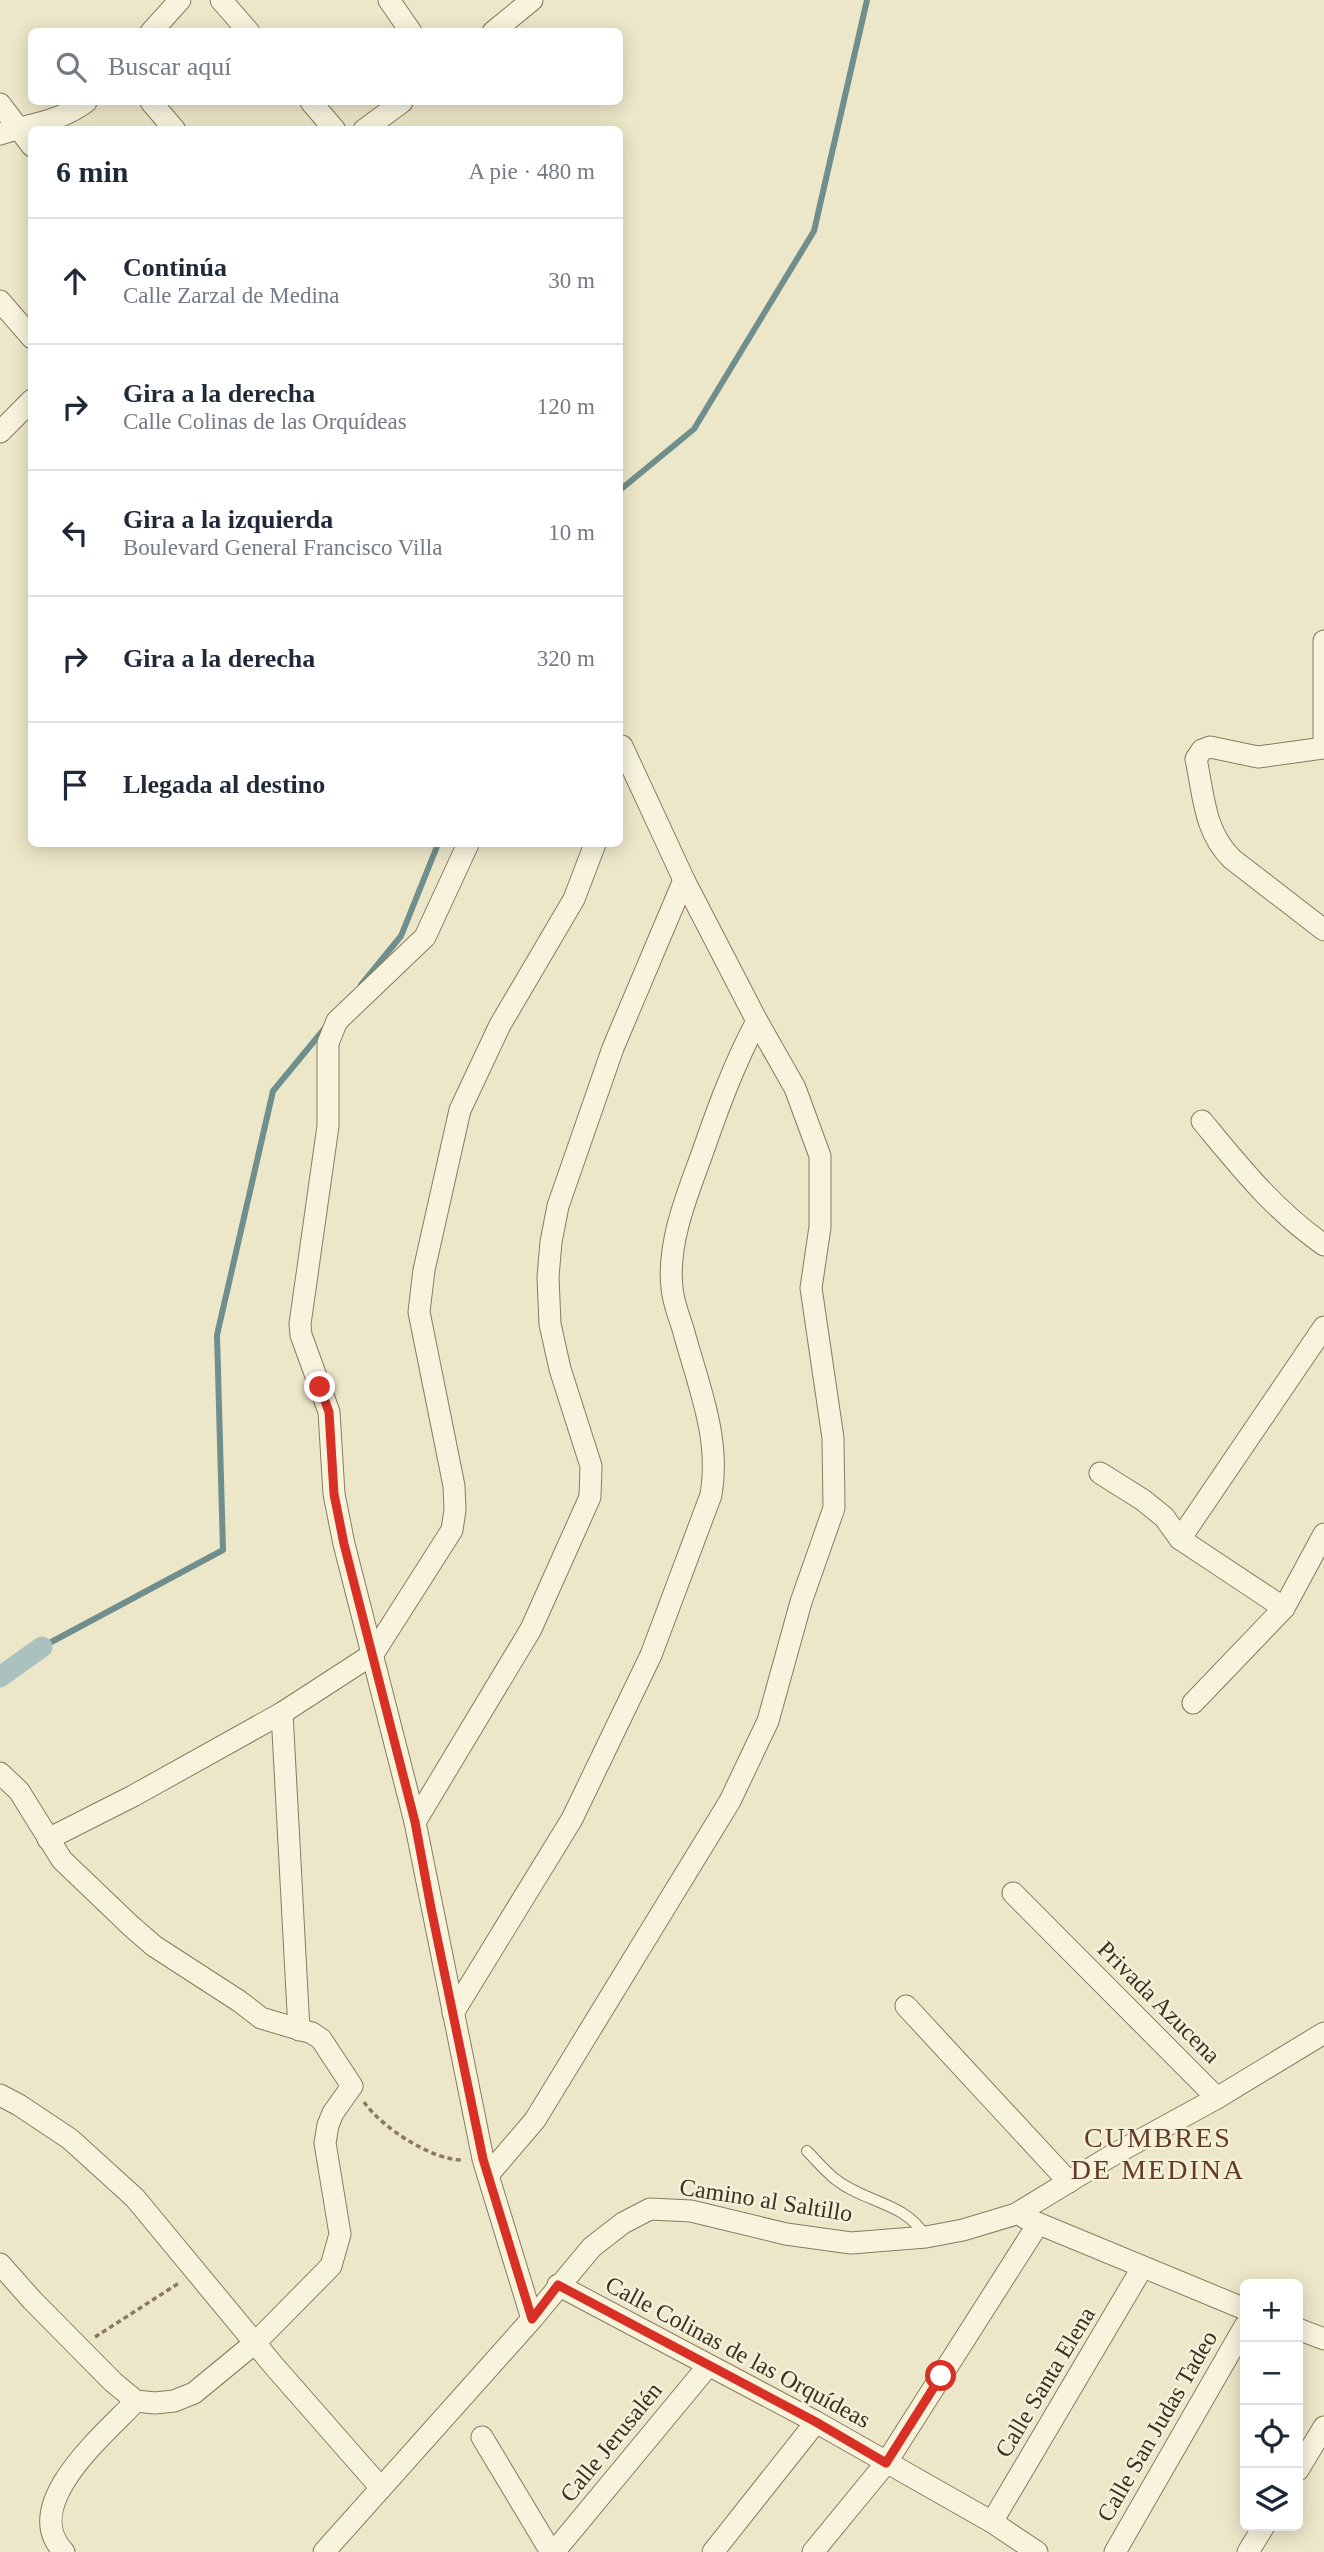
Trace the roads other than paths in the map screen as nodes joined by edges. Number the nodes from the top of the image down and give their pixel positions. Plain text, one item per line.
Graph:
1 (180, 0) edge
2 (221, 0) edge
3 (389, 0) edge
4 (532, 0) edge
5 (155, 28) edge
6 (246, 28) edge
7 (408, 28) edge
8 (498, 28) edge
9 (0, 104) edge
10 (82, 105) edge
11 (154, 105) edge
12 (314, 105) edge
13 (398, 105) edge
14 (41, 126) edge
15 (172, 126) edge
16 (332, 126) edge
17 (370, 126) edge
18 (16, 137) edge
19 (0, 301) edge
20 (28, 333) edge
21 (28, 404) edge
22 (0, 432) edge
23 (1324, 641) edge
24 (1324, 741) edge
25 (1324, 748) edge
26 (623, 753) edge
27 (466, 847) edge
28 (594, 847) edge
29 (684, 880) junction
30 (1324, 930) edge
31 (757, 1021) junction
32 (1202, 1121) dead end
33 (1324, 1245) edge
34 (1324, 1326) edge
35 (1101, 1474) dead end
36 (1324, 1534) edge
37 (1180, 1539) junction
38 (1284, 1608) junction
39 (373, 1654) junction
40 (1193, 1703) dead end
41 (282, 1713) junction
42 (0, 1773) edge
43 (415, 1822) junction
44 (48, 1839) junction
45 (1013, 1893) dead end
46 (906, 2006) dead end
47 (453, 2013) junction
48 (299, 2030) junction
49 (1324, 2033) edge
50 (0, 2095) edge
51 (1217, 2098) junction
52 (807, 2151) dead end
53 (486, 2167) junction
54 (1069, 2182) junction
55 (1016, 2214) junction
56 (1038, 2224) junction
57 (926, 2238) junction
58 (0, 2264) edge
59 (1142, 2268) junction
60 (558, 2285) junction
61 (1240, 2307) edge
62 (532, 2319) junction
63 (1303, 2331) edge
64 (1240, 2335) edge
65 (1324, 2339) edge
66 (256, 2342) junction
67 (708, 2365) junction
68 (136, 2401) junction
69 (816, 2422) junction
70 (1324, 2427) edge
71 (482, 2437) dead end
72 (886, 2463) junction
73 (1299, 2468) edge
74 (381, 2488) junction
75 (992, 2522) junction
76 (1261, 2531) edge
77 (1033, 2551) edge
78 (64, 2552) edge
79 (324, 2552) edge
80 (553, 2552) edge
81 (713, 2552) edge
82 (813, 2552) edge
83 (1115, 2552) edge
84 (1248, 2552) edge

1 - 5 street
2 - 6 street
3 - 7 street
4 - 8 street
9 - 18 street
10 - 14 street
11 - 15 street
12 - 16 street
13 - 17 street
19 - 20 street
21 - 22 street
23 - 24 street
25 - 30 street
26 - 29 street
27 - 39 street
28 - 39 street
29 - 31 street
29 - 43 street
31 - 47 street
31 - 53 street
32 - 33 street
34 - 37 street
35 - 37 street
36 - 38 street
37 - 38 street
38 - 40 street
39 - 41 street
39 - 43 street
41 - 44 street
41 - 48 street
42 - 44 street
43 - 47 street
44 - 48 street
45 - 51 street, Privada Azucena
46 - 54 street
47 - 53 street
48 - 66 street
49 - 51 street, Camino al Saltillo
50 - 66 street
51 - 54 street, Camino al Saltillo
52 - 57 lane
53 - 62 street
54 - 55 street, Camino al Saltillo
55 - 56 street
55 - 57 street, Camino al Saltillo
56 - 59 street
56 - 72 street
57 - 60 street, Camino al Saltillo
58 - 68 street
59 - 61 street
59 - 75 street, Calle Santa Elena
60 - 62 street
60 - 67 street, Calle Colinas de las Orquídeas
62 - 74 street
63 - 65 street
64 - 83 street, Calle San Judas Tadeo
66 - 68 street
66 - 74 street
67 - 69 street, Calle Colinas de las Orquídeas
67 - 80 street, Calle Jerusalén
68 - 78 street
69 - 72 street, Calle Colinas de las Orquídeas
69 - 81 street
70 - 73 street
71 - 80 street
72 - 75 street, Calle Colinas de las Orquídeas
72 - 82 street
74 - 79 street
75 - 77 street, Calle Colinas de las Orquídeas
76 - 84 street

